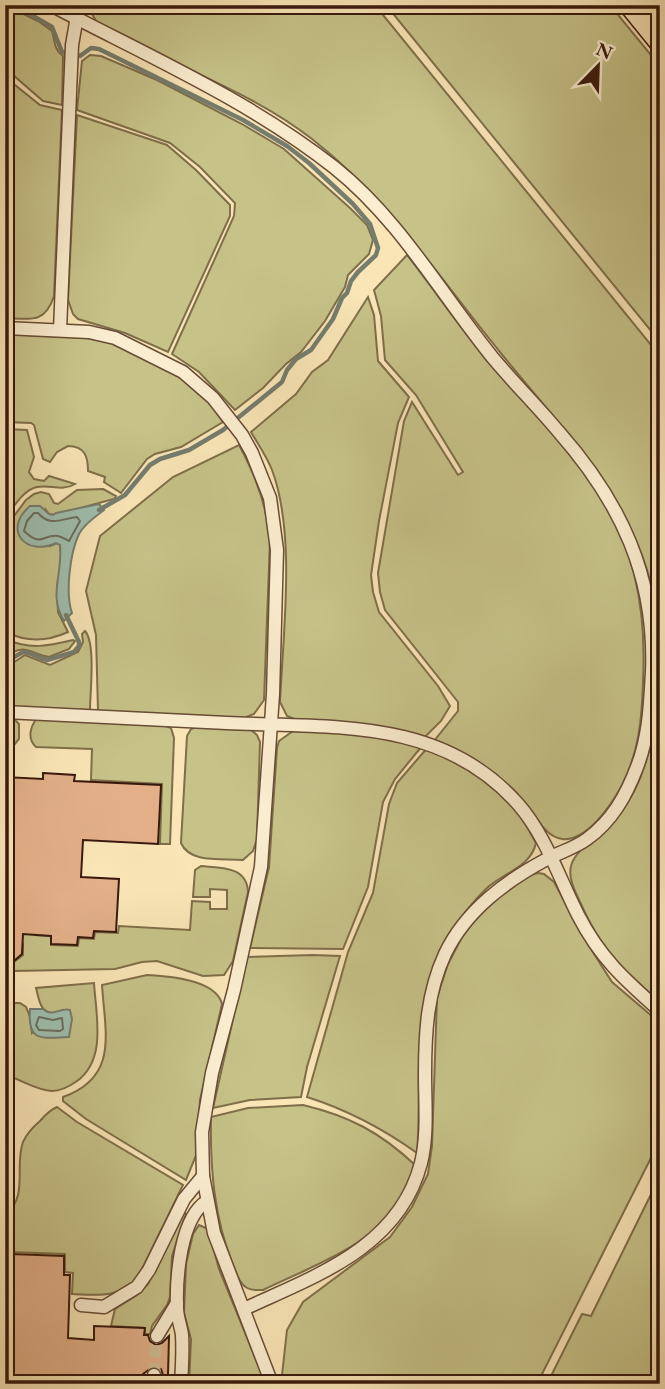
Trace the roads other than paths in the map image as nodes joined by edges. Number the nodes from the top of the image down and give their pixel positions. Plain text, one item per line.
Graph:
1 (51, 5) edge
2 (630, 5) edge
3 (652, 5) edge
4 (77, 12) edge
5 (660, 15) edge
6 (660, 42) edge
7 (5, 328) edge
8 (60, 330) junction
9 (5, 712) edge
10 (271, 725) junction
11 (551, 857) junction
12 (660, 1011) edge
13 (203, 1176) junction
14 (207, 1201) junction
15 (177, 1303) junction
16 (81, 1305) dead end
17 (244, 1309) junction
18 (157, 1336) tunnel mouth
19 (181, 1384) edge
20 (272, 1384) edge

1 - 4 street
2 - 6 highway
3 - 5 highway
4 - 8 street
4 - 11 street
7 - 8 street
8 - 10 street
9 - 10 street
10 - 11 street
10 - 13 street
11 - 12 street
11 - 17 street
13 - 14 street
13 - 16 street
14 - 15 street
14 - 17 street
15 - 18 street
15 - 19 street
17 - 20 street

